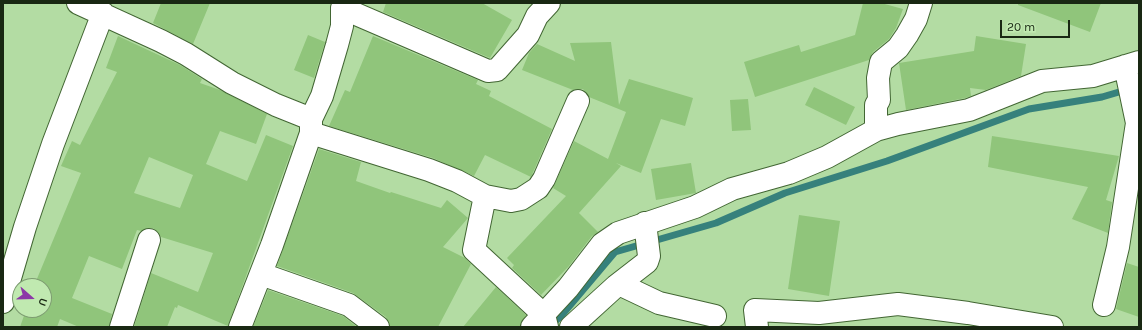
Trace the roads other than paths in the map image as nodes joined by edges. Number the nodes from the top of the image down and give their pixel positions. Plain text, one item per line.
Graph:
1 (78, 3) edge
2 (549, 3) edge
3 (921, 3) edge
4 (343, 6) edge
5 (102, 13) junction
6 (1132, 64) edge
7 (578, 101) dead end
8 (311, 126) junction
9 (876, 130) junction
10 (485, 196) junction
11 (646, 236) junction
12 (149, 240) dead end
13 (261, 274) junction
14 (619, 284) junction
15 (3, 302) edge
16 (1104, 305) dead end
17 (715, 316) dead end
18 (542, 323) edge
19 (121, 327) edge
20 (240, 327) edge
21 (378, 327) edge
22 (571, 327) edge
23 (757, 327) edge
24 (1052, 327) edge

1 - 5 street
2 - 4 street
3 - 9 street
4 - 8 street
5 - 8 street
5 - 15 street
6 - 9 street
6 - 16 street
7 - 10 street
8 - 10 street
8 - 13 street
9 - 11 street
10 - 18 street
11 - 14 street
11 - 18 street
12 - 19 street
13 - 20 street
13 - 21 street
14 - 17 street
14 - 22 street
23 - 24 street

